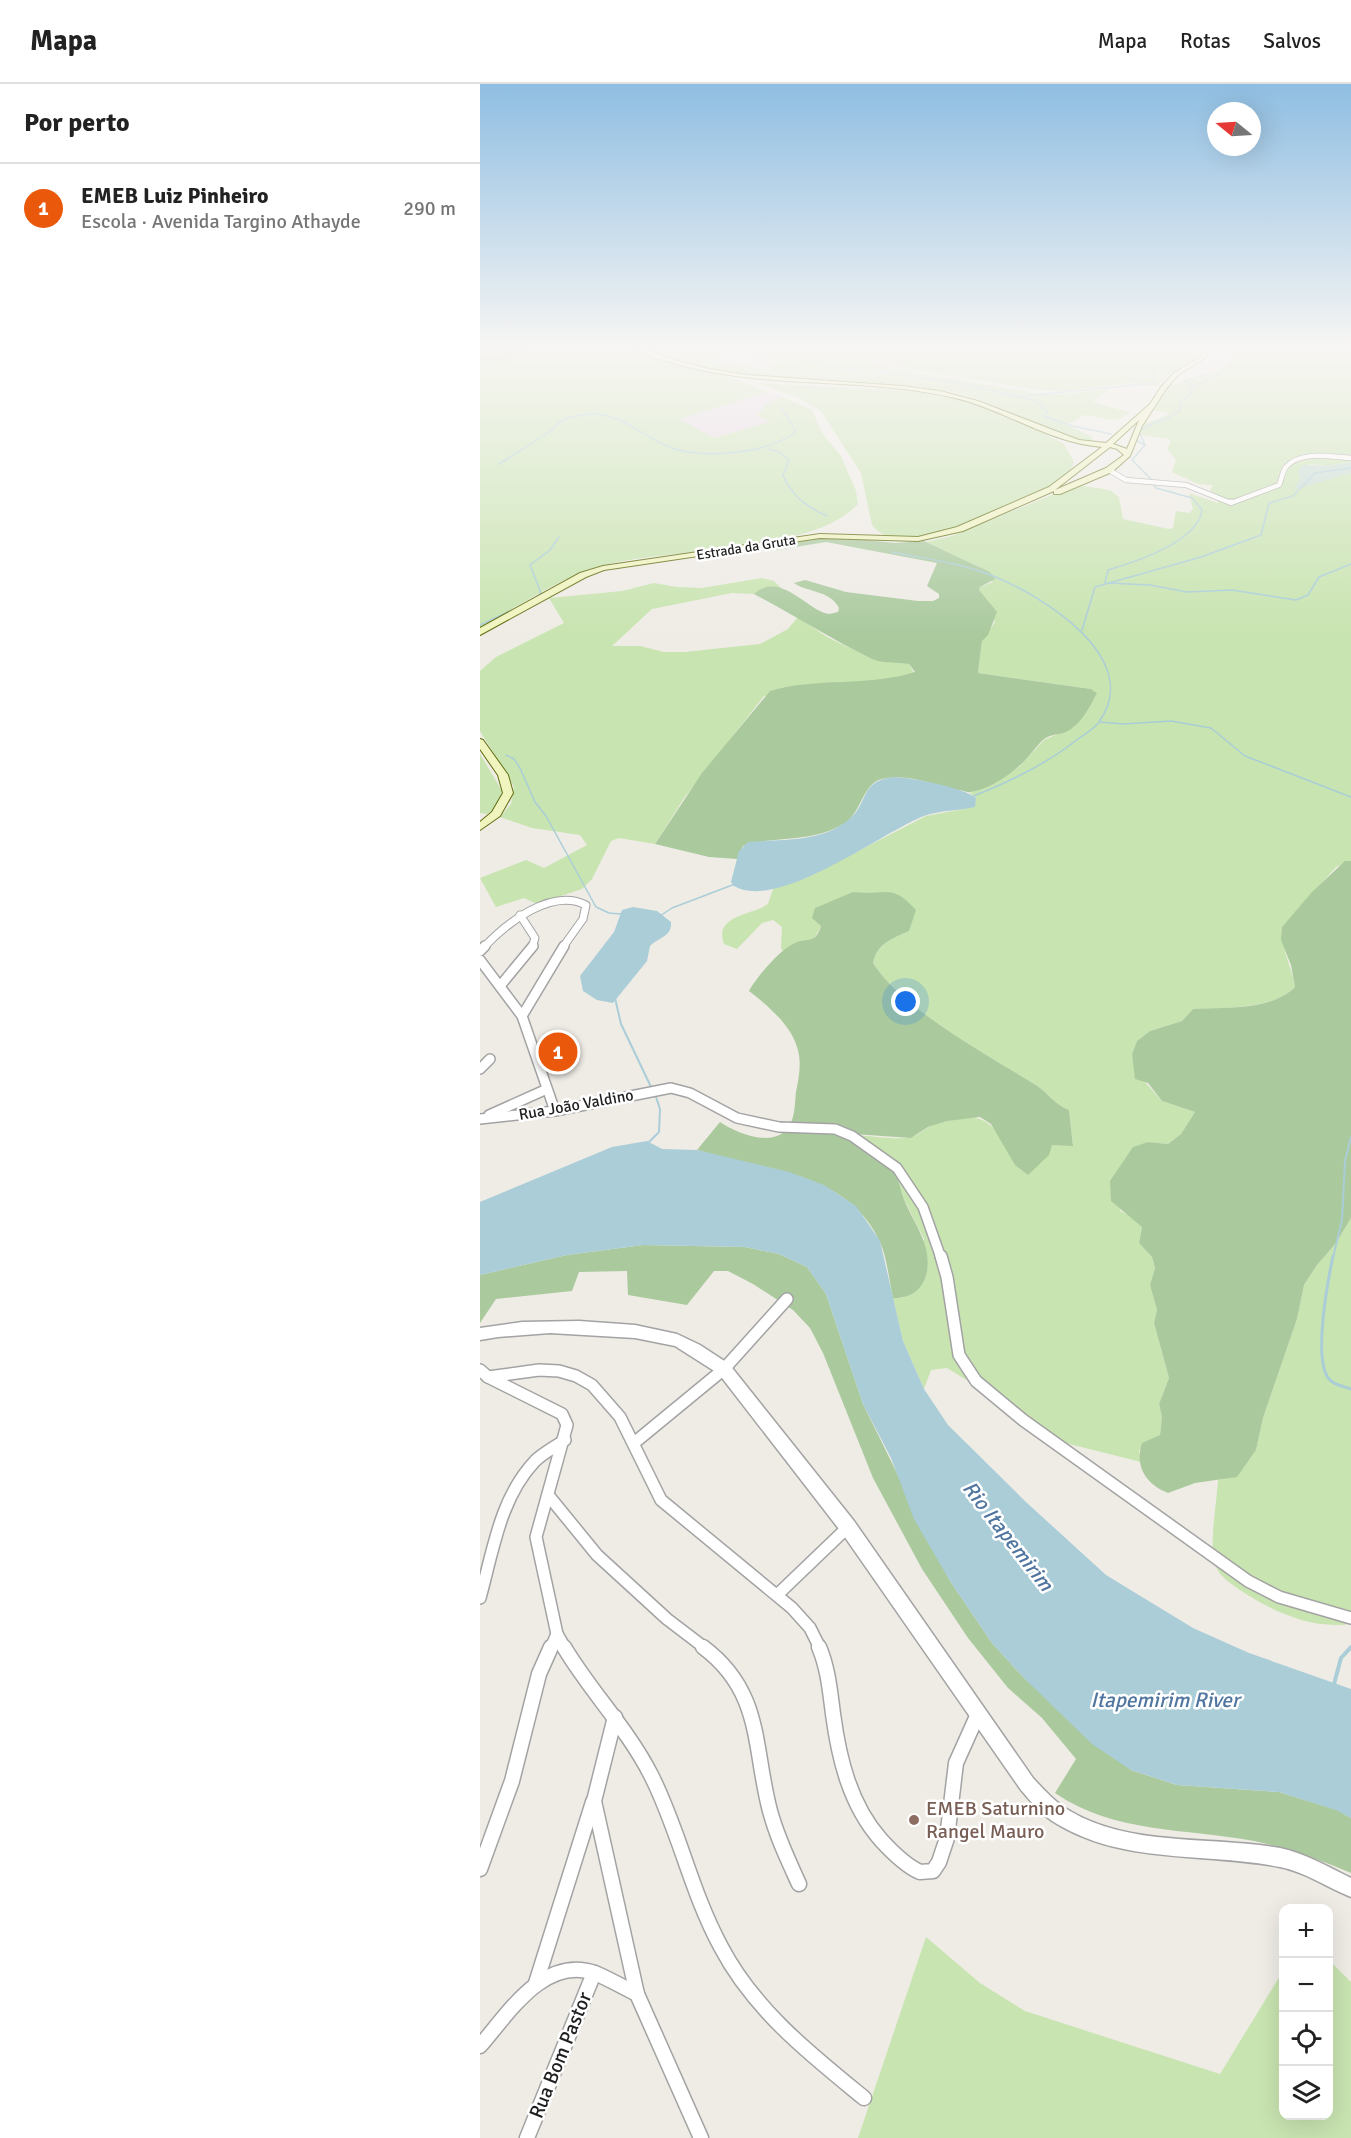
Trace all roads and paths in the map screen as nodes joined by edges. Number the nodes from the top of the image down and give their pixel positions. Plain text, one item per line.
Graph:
1 (1066, 443) edge
2 (1084, 443) edge
3 (1100, 443) edge
4 (1111, 443) edge
5 (1132, 443) edge
6 (1091, 445) junction
7 (1107, 446) junction
8 (1079, 454) junction
9 (1128, 455) junction
10 (1351, 458) edge
11 (1112, 468) junction
12 (1022, 503) junction
13 (480, 632) edge
14 (480, 742) edge
15 (480, 827) edge
16 (520, 915) junction
17 (480, 951) edge
18 (480, 960) edge
19 (483, 968) edge
20 (500, 986) junction
21 (522, 1016) junction
22 (490, 1059) dead end
23 (480, 1069) edge
24 (547, 1089) junction
25 (555, 1111) junction
26 (480, 1118) edge
27 (788, 1299) dead end
28 (480, 1334) edge
29 (724, 1369) junction
30 (484, 1374) edge
31 (565, 1440) junction
32 (634, 1443) junction
33 (548, 1495) junction
34 (848, 1527) junction
35 (777, 1595) junction
36 (480, 1598) edge
37 (1351, 1618) edge
38 (557, 1634) junction
39 (978, 1714) junction
40 (615, 1717) junction
41 (594, 1801) junction
42 (480, 1869) edge
43 (799, 1884) dead end
44 (1351, 1888) edge
45 (594, 1973) junction
46 (536, 1983) junction
47 (636, 1994) junction
48 (480, 2046) edge
49 (864, 2098) dead end
50 (529, 2137) edge
51 (701, 2138) edge

1 - 8 main road
2 - 6 main road
3 - 6 main road
4 - 7 main road
5 - 9 main road
6 - 7 main road
7 - 8 main road
7 - 9 main road
8 - 11 main road
8 - 12 main road
9 - 11 main road
10 - 11 street
11 - 12 main road
12 - 13 main road, Estrada da Gruta
14 - 15 main road
16 - 17 street
16 - 20 street
16 - 21 street
18 - 19 street
19 - 20 street
20 - 21 street
21 - 24 street
22 - 23 street
24 - 25 street
24 - 26 street, Rua João Valdino
25 - 26 street, Rua João Valdino
25 - 37 street, Rua João Valdino
27 - 29 street
28 - 29 street
29 - 32 street
29 - 34 street
30 - 31 street
30 - 32 street
31 - 33 street
31 - 36 street
32 - 35 street
33 - 38 street
33 - 43 street
34 - 35 street
34 - 39 street
35 - 39 street
38 - 40 street
38 - 42 street
39 - 44 street
40 - 41 street
40 - 49 street
41 - 46 street
41 - 47 street
45 - 46 street
45 - 47 street
45 - 50 street, Rua Bom Pastor
46 - 48 street
47 - 51 street

